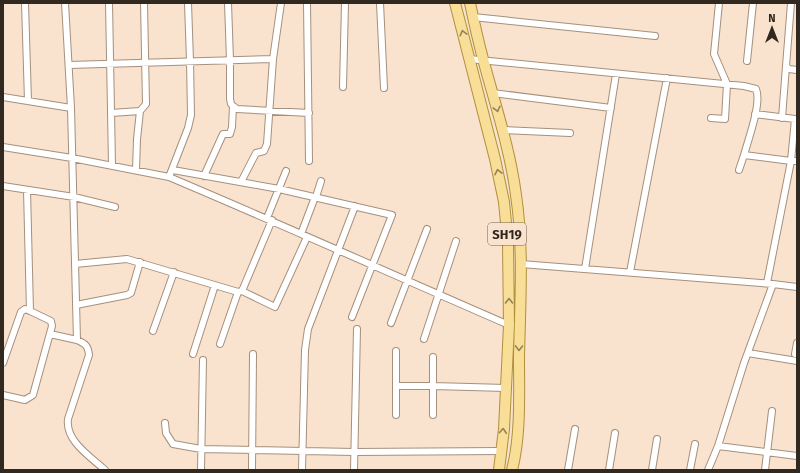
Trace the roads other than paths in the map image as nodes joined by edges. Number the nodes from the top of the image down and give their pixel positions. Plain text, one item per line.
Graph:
1 (25, 3) edge
2 (65, 3) edge
3 (109, 3) edge
4 (144, 3) edge
5 (188, 3) edge
6 (228, 3) edge
7 (281, 3) edge
8 (307, 3) edge
9 (345, 3) edge
10 (380, 3) edge
11 (455, 3) edge
12 (470, 3) edge
13 (719, 3) edge
14 (753, 3) edge
15 (791, 3) edge
16 (473, 17) junction
17 (655, 36) dead end
18 (272, 59) junction
19 (469, 59) junction
20 (230, 60) junction
21 (483, 60) junction
22 (190, 61) junction
23 (746, 61) dead end
24 (146, 63) junction
25 (111, 64) junction
26 (69, 65) junction
27 (786, 66) junction
28 (797, 70) edge
29 (616, 74) junction
30 (667, 78) junction
31 (727, 84) junction
32 (343, 87) dead end
33 (384, 88) dead end
34 (493, 93) junction
35 (3, 97) edge
36 (28, 101) junction
37 (233, 106) junction
38 (71, 108) junction
39 (611, 108) junction
40 (140, 111) junction
41 (268, 111) junction
42 (111, 113) junction
43 (308, 113) junction
44 (755, 114) junction
45 (711, 118) dead end
46 (782, 118) junction
47 (502, 130) junction
48 (570, 133) dead end
49 (3, 147) edge
50 (744, 155) junction
51 (72, 158) junction
52 (309, 161) dead end
53 (794, 161) edge
54 (112, 165) junction
55 (136, 170) junction
56 (173, 170) junction
57 (739, 170) dead end
58 (286, 171) dead end
59 (204, 176) junction
60 (169, 178) junction
61 (321, 181) dead end
62 (241, 182) junction
63 (3, 186) edge
64 (279, 189) junction
65 (27, 190) junction
66 (74, 197) junction
67 (316, 197) junction
68 (355, 206) junction
69 (115, 207) dead end
70 (269, 219) junction
71 (427, 229) dead end
72 (304, 235) junction
73 (456, 241) dead end
74 (337, 250) junction
75 (140, 262) junction
76 (75, 264) junction
77 (521, 264) junction
78 (373, 266) junction
79 (585, 269) junction
80 (174, 272) junction
81 (630, 272) junction
82 (408, 281) junction
83 (770, 284) junction
84 (215, 285) junction
85 (797, 287) edge
86 (240, 292) junction
87 (439, 294) junction
88 (76, 305) junction
89 (30, 311) junction
90 (352, 317) dead end
91 (391, 323) dead end
92 (509, 325) junction
93 (357, 329) dead end
94 (153, 331) dead end
95 (50, 334) junction
96 (424, 339) dead end
97 (78, 340) junction
98 (797, 343) edge
99 (220, 344) dead end
100 (396, 351) dead end
101 (748, 353) junction
102 (193, 354) dead end
103 (253, 354) dead end
104 (433, 356) dead end
105 (796, 358) edge
106 (203, 360) dead end
107 (3, 363) edge
108 (396, 386) junction
109 (433, 386) junction
110 (506, 388) junction
111 (3, 395) edge
112 (772, 411) dead end
113 (396, 415) dead end
114 (433, 415) dead end
115 (165, 423) dead end
116 (575, 428) dead end
117 (615, 433) dead end
118 (657, 439) dead end
119 (695, 444) dead end
120 (718, 446) junction
121 (201, 449) junction
122 (252, 450) junction
123 (302, 451) junction
124 (502, 451) junction
125 (354, 452) junction
126 (767, 452) junction
127 (797, 456) edge
128 (104, 470) edge
129 (201, 470) edge
130 (252, 470) edge
131 (302, 470) edge
132 (354, 470) edge
133 (499, 470) edge
134 (512, 470) edge
135 (568, 470) edge
136 (610, 470) edge
137 (652, 470) edge
138 (690, 470) edge
139 (708, 470) edge
140 (765, 470) edge

1 - 36 street
2 - 26 street
3 - 25 street
4 - 24 street
5 - 22 street
6 - 20 street
7 - 18 street
8 - 43 street
9 - 32 street
10 - 33 street
19 -> 11 main road, SH19
12 - 16 main road, SH19
13 - 31 street
14 - 23 street
15 - 27 street
16 - 17 street
16 - 21 main road, SH19
18 - 20 street
18 - 41 street
19 - 21 street
92 -> 19 main road, SH19
20 - 22 street
20 - 37 street
21 - 29 street
21 - 34 main road, SH19
22 - 24 street
22 - 56 street
24 - 25 street
24 - 40 street
25 - 26 street
25 - 42 street
26 - 38 street
27 - 28 street
27 - 46 street
29 - 30 street
29 - 39 street
30 - 31 street
30 - 81 street
31 - 44 street
31 - 45 street
34 - 39 street
34 -> 47 main road, SH19
35 - 36 street
36 - 38 street
37 - 41 street
37 - 59 street
38 - 51 street
39 - 79 street
40 - 42 street
40 - 55 street
41 - 43 street
41 - 62 street
42 - 54 street
43 - 52 street
44 - 46 street
44 - 50 street
46 - 53 street
47 - 48 street
47 - 77 main road, SH19
49 - 51 street
50 - 53 street
50 - 57 street
51 - 54 street
51 - 66 street
53 - 83 street
54 - 55 street
55 - 60 street
56 - 59 street
56 - 60 street
58 - 64 street
59 - 62 street
60 - 70 street
61 - 67 street
62 - 64 street
63 - 65 street
64 - 67 street
64 - 70 street
65 - 66 street
65 - 89 street
66 - 69 street
66 - 76 street
67 - 68 street
67 - 72 street
68 - 74 street
68 - 78 street
70 - 72 street
70 - 86 street
71 - 82 street
72 - 74 street
72 - 86 street
73 - 87 street
74 - 78 street
74 - 123 street
75 - 76 street
75 - 80 street
75 - 88 street
76 - 88 street
77 - 79 street
77 -> 134 main road, SH19
78 - 82 street
78 - 90 street
79 - 81 street
80 - 84 street
80 - 94 street
81 - 83 street
82 - 87 street
82 - 91 street
83 - 85 street
83 - 101 street
84 - 86 street
84 - 102 street
86 - 99 street
87 - 92 street
87 - 96 street
88 - 97 street
89 - 95 street
89 - 107 street
92 - 110 main road, SH19
93 - 125 street
95 - 97 street
95 - 111 street
97 - 128 street
98 - 105 street
100 - 108 street
101 - 105 street
101 - 120 street
103 - 122 street
104 - 109 street
106 - 121 street
108 - 109 street
108 - 113 street
109 - 110 street
109 - 114 street
124 -> 110 main road, SH19
112 - 126 street
115 - 121 street
116 - 135 street
117 - 136 street
118 - 137 street
119 - 138 street
120 - 126 street
120 - 139 street
121 - 122 street
121 - 129 street
122 - 123 street
122 - 130 street
123 - 125 street
123 - 131 street
124 - 125 street
124 - 133 main road, SH19
125 - 132 street
126 - 127 street
126 - 140 street

